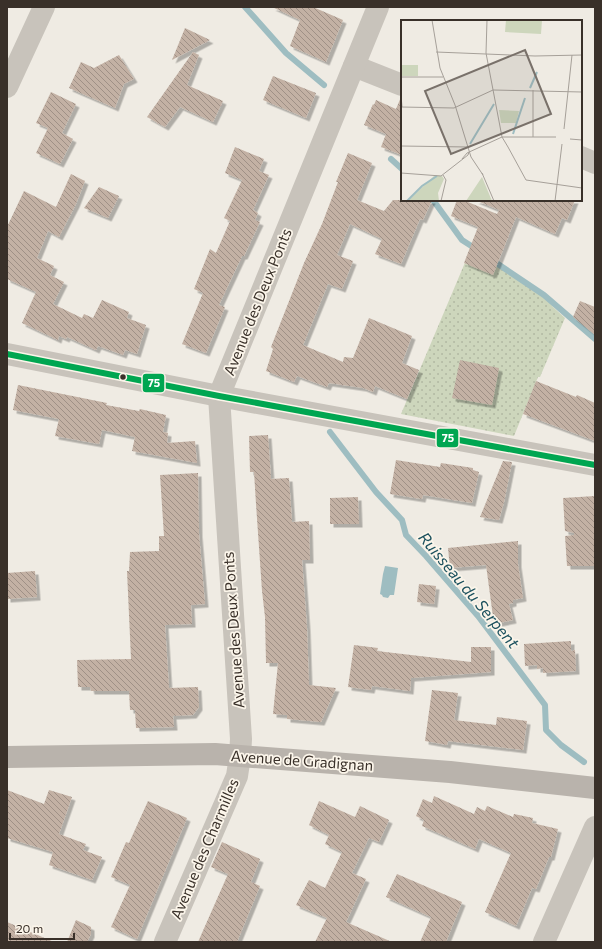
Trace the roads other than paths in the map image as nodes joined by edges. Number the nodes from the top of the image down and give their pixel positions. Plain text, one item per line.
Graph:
1 (44, 7) edge
2 (378, 7) edge
3 (354, 66) junction
4 (401, 85) edge
5 (7, 87) edge
6 (582, 157) edge
7 (595, 163) edge
8 (7, 354) edge
9 (219, 396) junction
10 (595, 465) edge
11 (240, 756) junction
12 (7, 757) edge
13 (595, 788) edge
14 (595, 827) edge
15 (165, 942) edge
16 (544, 942) edge

1 - 5 street
2 - 3 street, Avenue des Deux Ponts
3 - 4 street
3 - 9 street, Avenue des Deux Ponts
6 - 7 street
8 - 9 street
9 - 10 street
9 - 11 street, Avenue des Deux Ponts
11 - 12 main road, Avenue de Gradignan
11 - 13 main road, Avenue de Gradignan
11 - 15 street, Avenue des Charmilles
14 - 16 street

